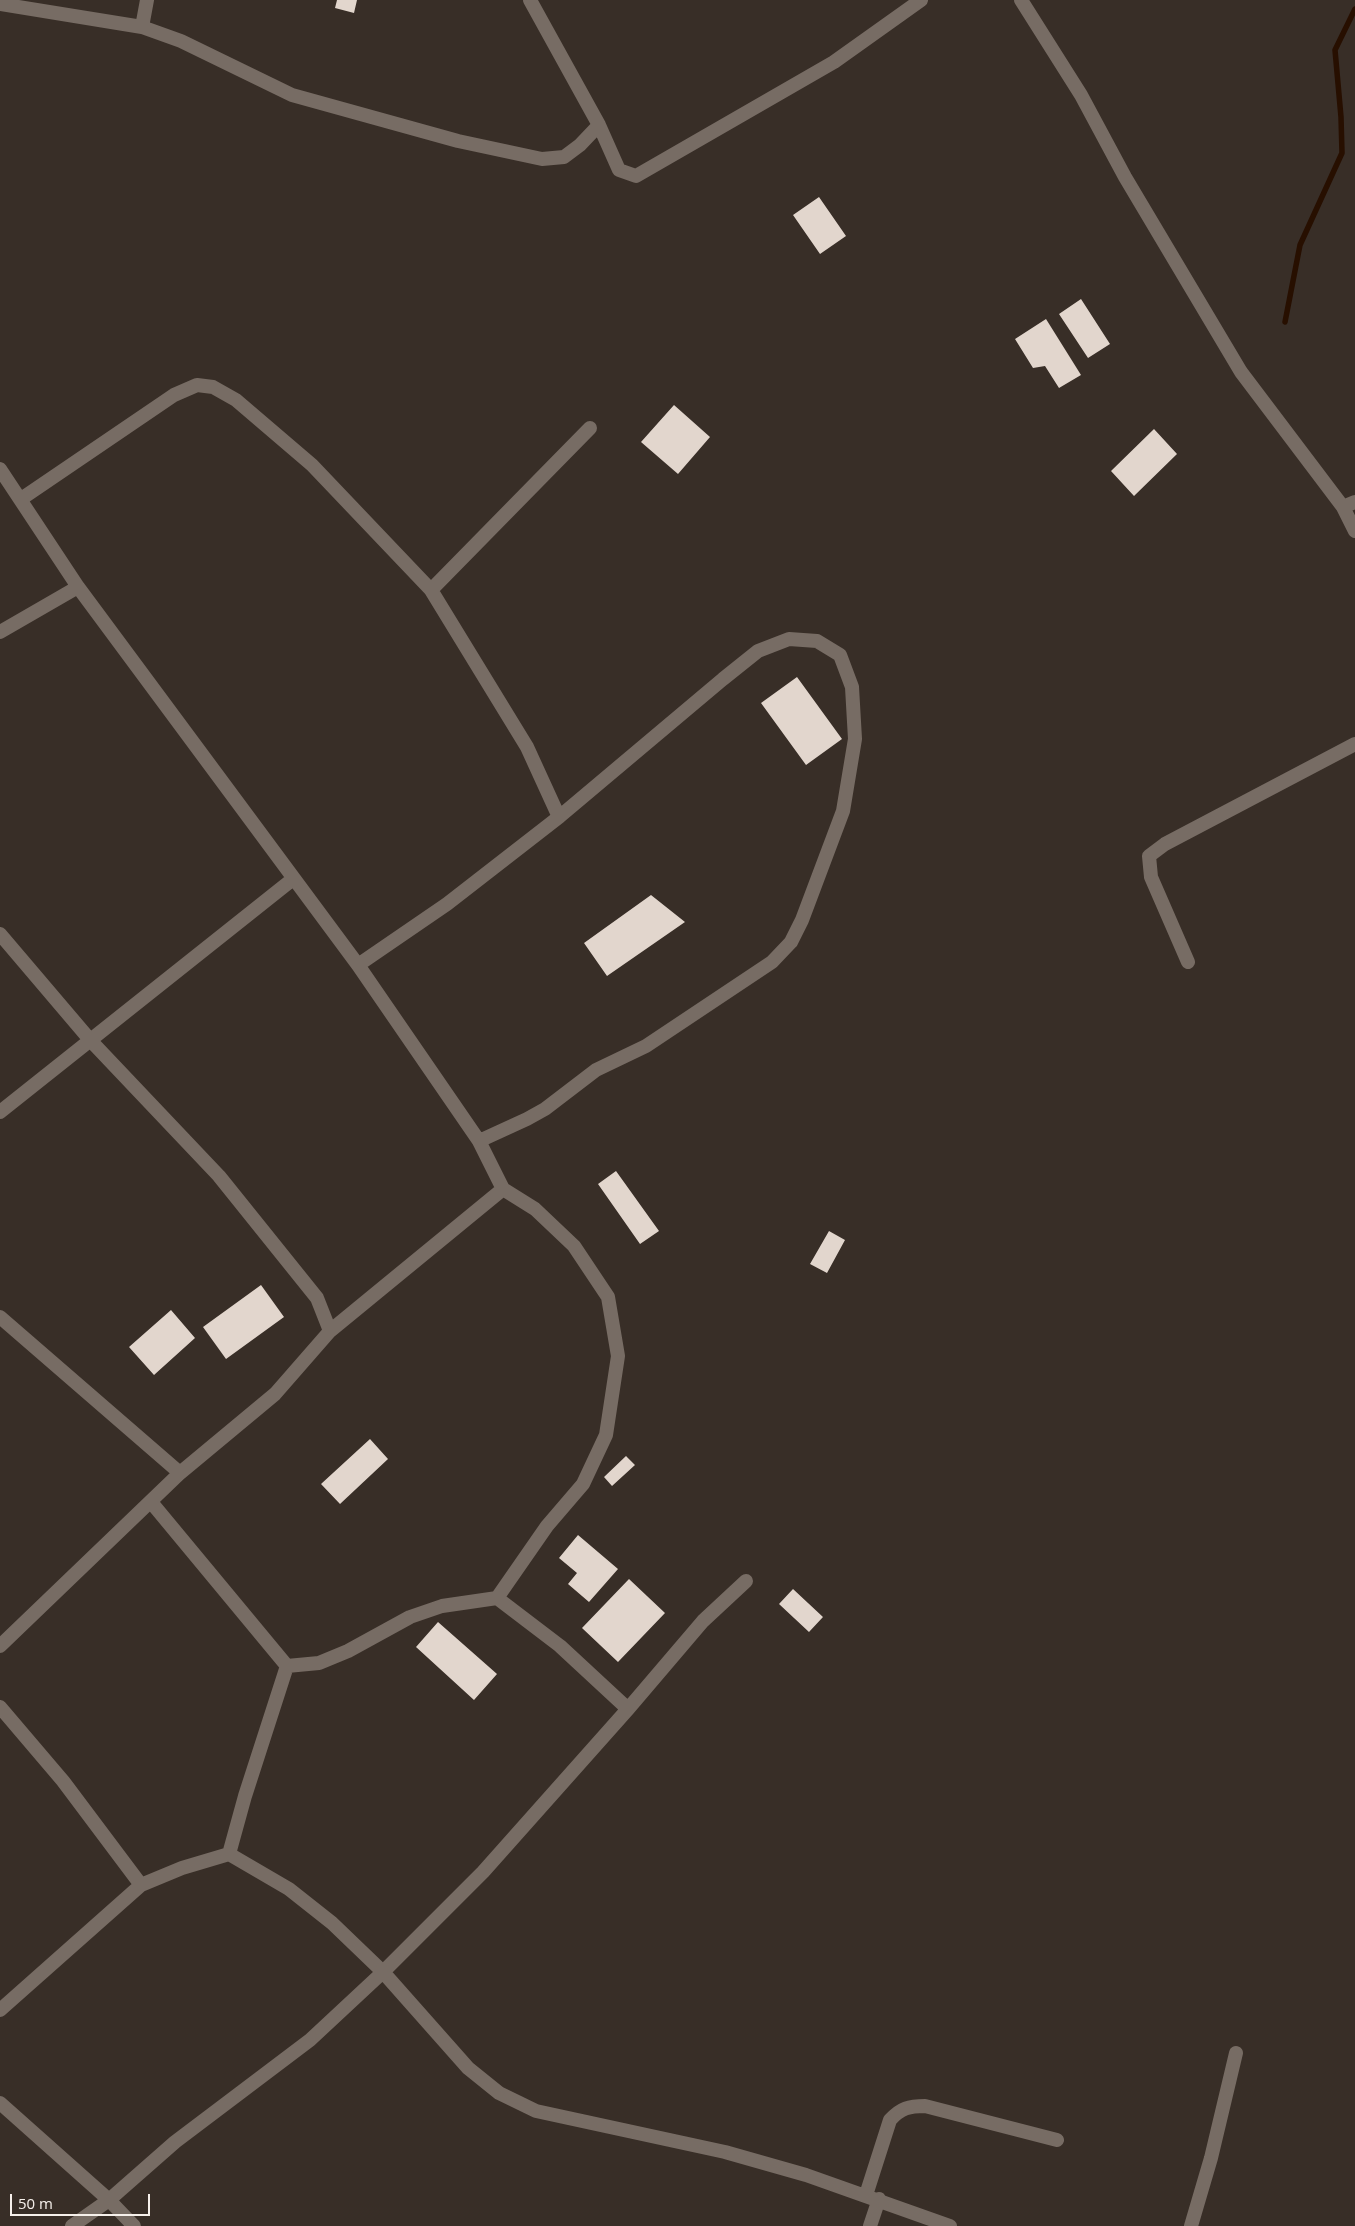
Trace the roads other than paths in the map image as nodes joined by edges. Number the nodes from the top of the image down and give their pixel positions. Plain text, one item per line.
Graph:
1 (147, 0) edge
2 (530, 0) edge
3 (921, 0) edge
4 (1021, 0) edge
5 (0, 4) edge
6 (142, 27) junction
7 (599, 125) junction
8 (590, 428) dead end
9 (0, 468) edge
10 (21, 498) junction
11 (1349, 504) edge
12 (1355, 531) edge
13 (78, 587) junction
14 (431, 590) junction
15 (0, 632) edge
16 (1355, 744) edge
17 (560, 817) junction
18 (293, 879) junction
19 (0, 934) edge
20 (1188, 962) dead end
21 (358, 965) junction
22 (91, 1041) junction
23 (0, 1112) edge
24 (479, 1141) junction
25 (503, 1189) junction
26 (0, 1317) edge
27 (330, 1330) junction
28 (180, 1473) junction
29 (151, 1502) junction
30 (746, 1581) dead end
31 (497, 1598) junction
32 (0, 1646) edge
33 (287, 1666) junction
34 (0, 1707) edge
35 (628, 1709) junction
36 (230, 1854) junction
37 (141, 1885) junction
38 (383, 1972) junction
39 (0, 2010) edge
40 (1236, 2053) dead end
41 (0, 2103) edge
42 (1057, 2140) dead end
43 (873, 2197) junction
44 (109, 2200) junction
45 (72, 2226) edge
46 (134, 2226) edge
47 (870, 2226) edge
48 (950, 2226) edge
49 (1191, 2226) edge

1 - 6 street
2 - 7 street
3 - 7 street
4 - 11 street
5 - 6 street
6 - 7 street
8 - 14 street
9 - 10 street
10 - 13 street
10 - 14 street
11 - 12 street
13 - 15 street
13 - 18 street
14 - 17 street
16 - 20 street
17 - 21 street
17 - 24 street
18 - 21 street
18 - 22 street
19 - 22 street
21 - 24 street
22 - 23 street
22 - 27 street
24 - 25 street
25 - 27 street
25 - 31 street
26 - 28 street
27 - 28 street
28 - 29 street
29 - 32 street
29 - 33 street
30 - 35 street
31 - 33 street
31 - 35 street
33 - 36 street
34 - 37 street
35 - 38 street
36 - 37 street
36 - 38 street
37 - 39 street
38 - 43 street
38 - 44 street
40 - 49 street
41 - 44 street
42 - 43 street
43 - 47 street
43 - 48 street
44 - 45 street
44 - 46 street

